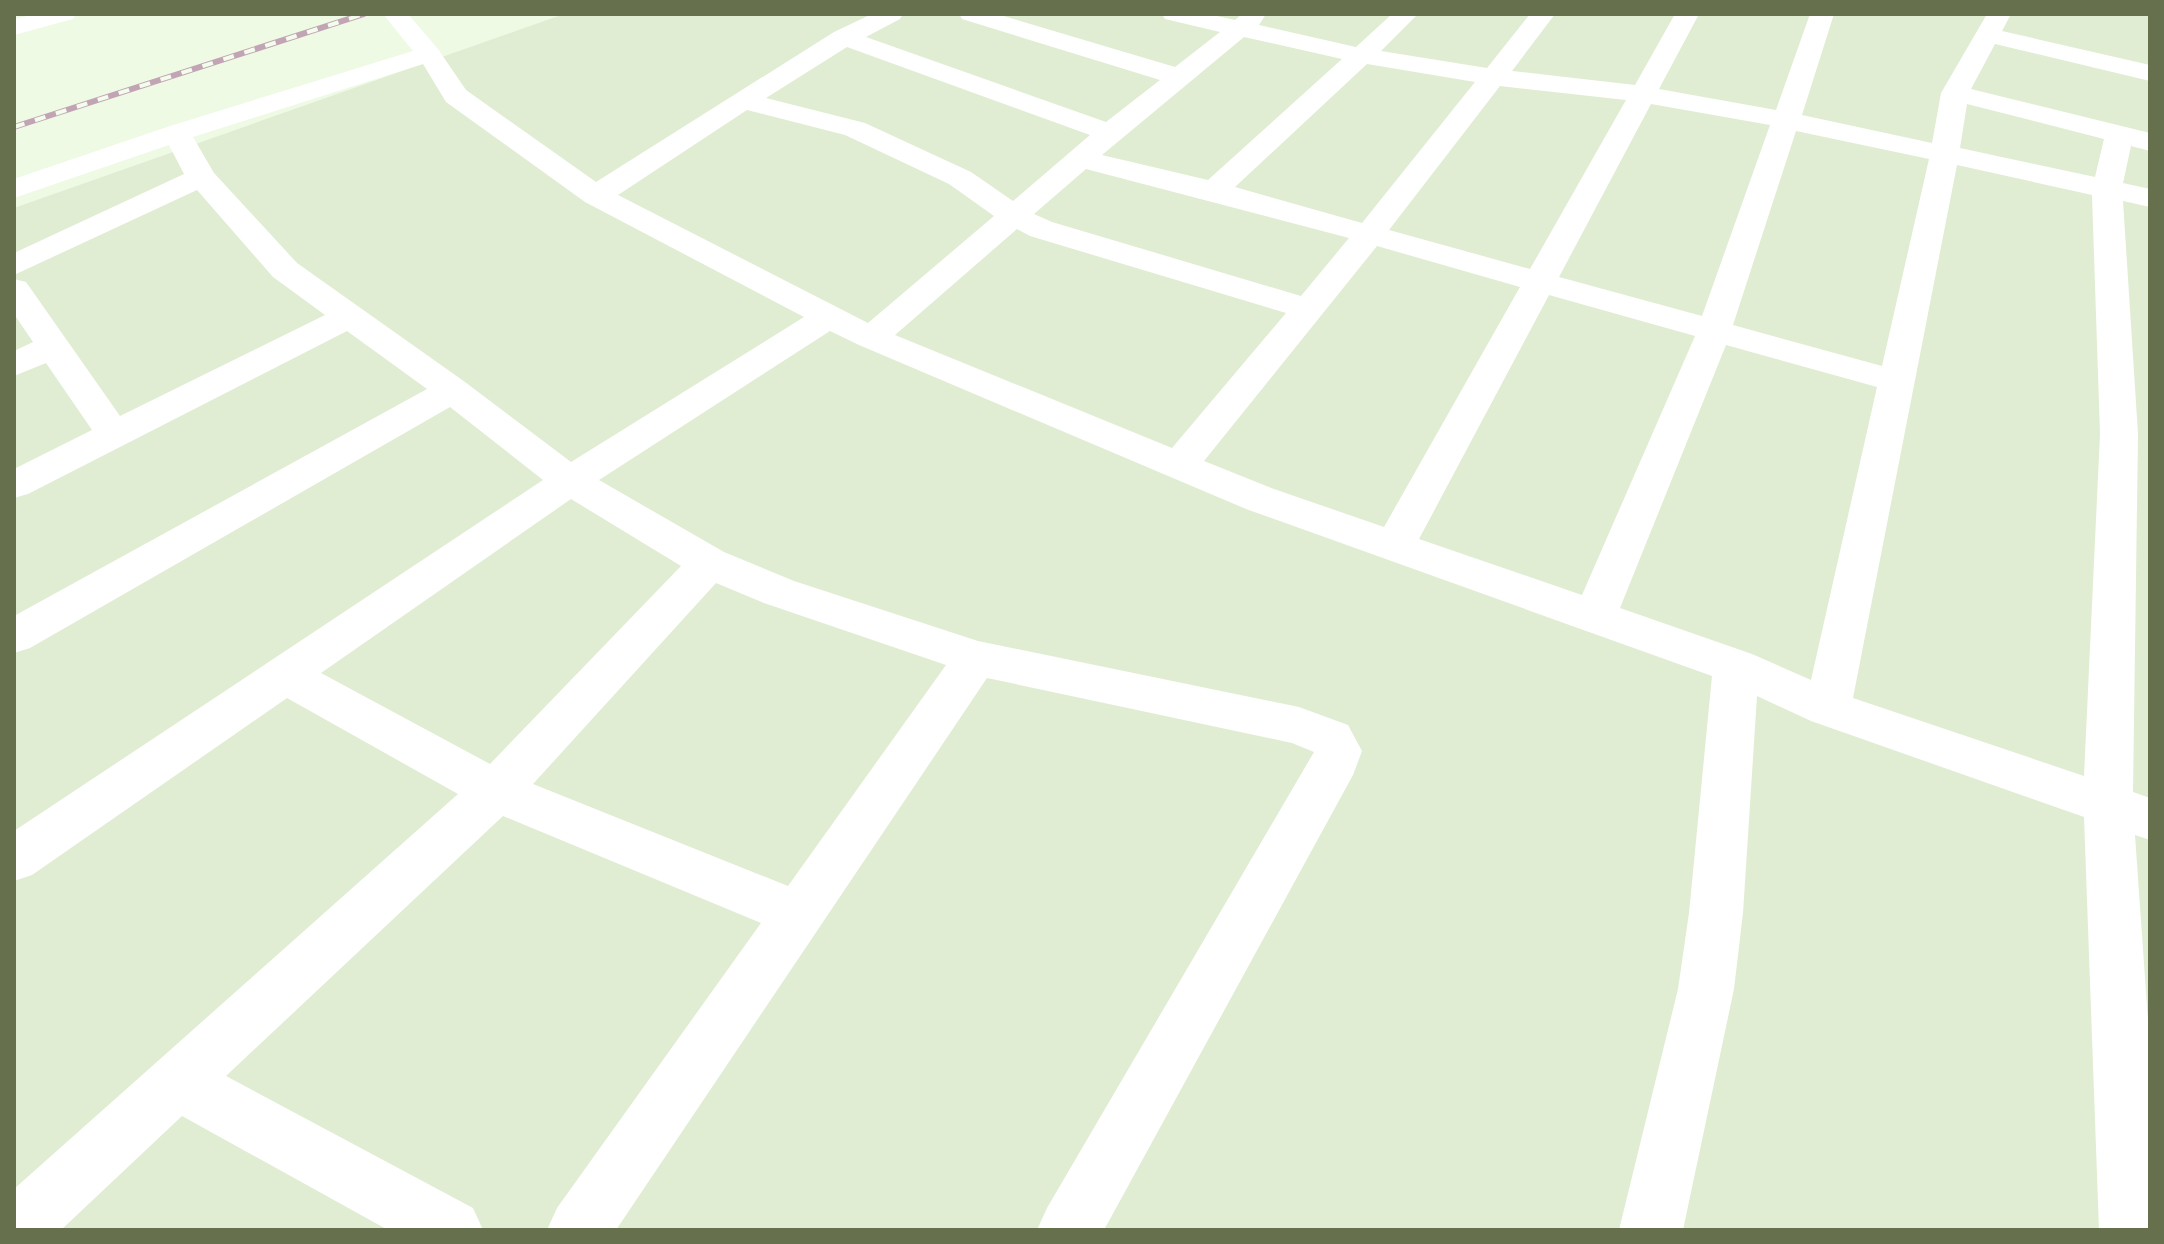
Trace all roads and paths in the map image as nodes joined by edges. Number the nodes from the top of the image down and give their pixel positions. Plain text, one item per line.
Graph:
1 (64, 14) edge
2 (395, 14) edge
3 (891, 14) edge
4 (971, 14) edge
5 (1174, 14) edge
6 (1406, 14) edge
7 (1543, 14) edge
8 (1687, 14) edge
9 (1822, 14) edge
10 (1248, 22) edge
11 (1994, 24) edge
12 (14, 27) edge
13 (843, 37) junction
14 (429, 54) junction
15 (1363, 56) junction
16 (2150, 73) edge
17 (1179, 77) junction
18 (1493, 77) junction
19 (1955, 93) junction
20 (1644, 94) junction
21 (743, 100) junction
22 (1786, 120) junction
23 (177, 133) junction
24 (1110, 133) junction
25 (2135, 138) edge
26 (1944, 156) junction
27 (1079, 158) junction
28 (201, 177) junction
29 (14, 189) edge
30 (2107, 189) junction
31 (1214, 191) junction
32 (596, 196) junction
33 (2150, 198) edge
34 (1014, 216) junction
35 (1369, 235) junction
36 (14, 265) edge
37 (1537, 282) junction
38 (14, 289) edge
39 (1308, 309) junction
40 (348, 317) junction
41 (828, 317) junction
42 (1714, 331) junction
43 (871, 338) junction
44 (54, 345) junction
45 (14, 365) edge
46 (1896, 381) junction
47 (452, 390) junction
48 (114, 435) junction
49 (1179, 465) junction
50 (570, 481) junction
51 (14, 485) edge
52 (1394, 546) junction
53 (709, 563) junction
54 (1594, 618) junction
55 (14, 636) edge
56 (976, 658) junction
57 (1736, 666) junction
58 (285, 675) junction
59 (1828, 708) junction
60 (496, 791) junction
61 (2129, 811) edge
62 (14, 859) edge
63 (800, 915) junction
64 (178, 1082) junction
65 (15, 1230) edge
66 (451, 1230) edge
67 (579, 1230) edge
68 (1069, 1230) edge
69 (1651, 1230) edge
70 (2131, 1230) edge

1 - 12 street
2 - 14 street
3 - 13 street
4 - 17 street
5 - 10 street
6 - 15 street
7 - 18 street
8 - 20 street
9 - 22 street
10 - 15 street
10 - 17 street
11 - 16 street
11 - 19 street
13 - 21 street
13 - 24 street
14 - 23 street
14 - 32 street
15 - 18 street
15 - 31 street
17 - 24 street
18 - 20 street
18 - 35 street
19 - 25 street
19 - 26 street
20 - 22 street
20 - 37 street
21 - 32 street
21 - 34 street
22 - 26 street
22 - 42 street
23 - 28 street
23 - 29 street
24 - 27 street
25 - 30 street
26 - 30 street
26 - 46 street
27 - 31 street
27 - 34 street
28 - 36 street
28 - 40 street
30 - 33 street
30 - 61 street
31 - 35 street
32 - 41 street
34 - 39 street
34 - 43 street
35 - 37 street
35 - 39 street
37 - 42 street
37 - 52 street
38 - 44 street
39 - 49 street
40 - 47 street
40 - 48 street
41 - 43 street
41 - 50 street
42 - 46 street
42 - 54 street
43 - 49 street
44 - 45 street
44 - 48 street
46 - 59 street
47 - 50 street
47 - 55 street
48 - 51 street
49 - 52 street
50 - 53 street
50 - 58 street
52 - 54 street
53 - 56 street
53 - 60 street
54 - 57 street
56 - 63 street
56 - 68 street
57 - 59 street
57 - 69 street
58 - 60 street
58 - 62 street
59 - 61 street
60 - 63 street
60 - 64 street
61 - 70 street
63 - 67 street
64 - 65 street
64 - 66 street

